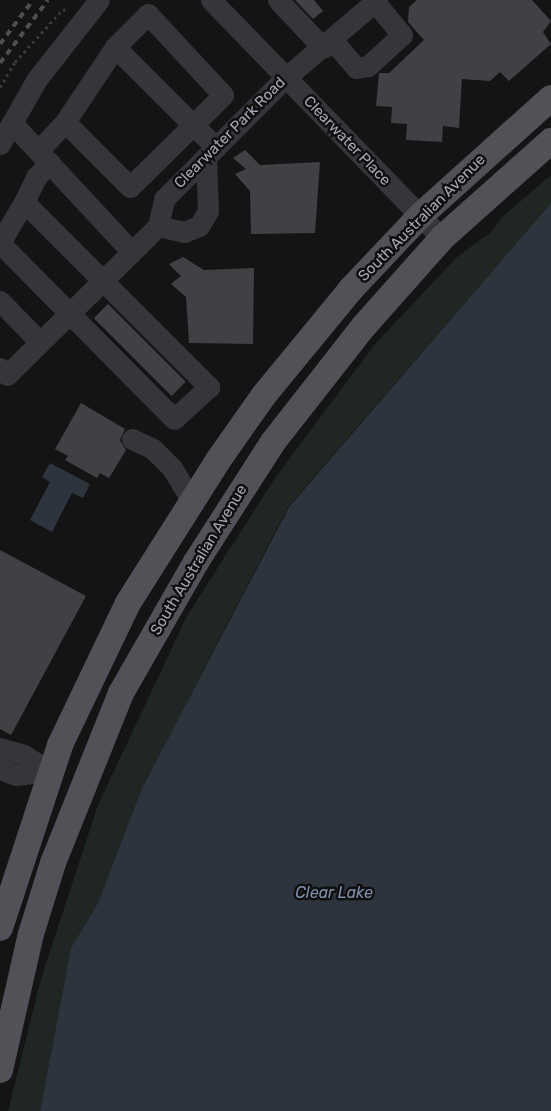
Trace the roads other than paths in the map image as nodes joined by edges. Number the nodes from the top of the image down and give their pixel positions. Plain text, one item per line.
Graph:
1 (99, 0) edge
2 (211, 0) edge
3 (278, 0) edge
4 (376, 1) edge
5 (327, 44) junction
6 (115, 47) junction
7 (286, 78) junction
8 (551, 98) edge
9 (65, 122) junction
10 (12, 123) junction
11 (194, 125) junction
12 (551, 141) edge
13 (0, 144) edge
14 (211, 152) junction
15 (44, 156) junction
16 (24, 202) junction
17 (420, 215) junction
18 (158, 226) junction
19 (442, 238) junction
20 (0, 243) edge
21 (131, 251) junction
22 (103, 280) junction
23 (0, 301) edge
24 (69, 314) junction
25 (40, 342) junction
26 (0, 368) edge
27 (132, 439) dead end
28 (192, 502) junction
29 (0, 748) edge
30 (0, 769) edge
31 (49, 771) junction
32 (82, 788) junction
33 (0, 928) edge
34 (0, 1070) edge

1 - 10 street
2 - 7 street, Clearwater Place
3 - 5 street
4 - 5 street, Clearwater Park Road
4 - 5 street
5 - 7 street, Clearwater Park Road
6 - 9 street
6 - 11 street
6 - 11 street
7 - 14 street, Clearwater Park Road
7 - 17 street, Clearwater Place
8 - 17 main road, South Australian Avenue
9 - 11 street
9 - 15 street
10 - 13 street
10 - 15 street
11 - 14 street
12 - 19 main road, South Australian Avenue
14 - 18 street, Clearwater Park Road
14 - 18 street
15 - 16 street
15 - 21 street
16 - 20 street
16 - 22 street
17 - 19 street, Clearwater Place
17 - 28 main road, South Australian Avenue
18 - 21 street
19 - 32 main road, South Australian Avenue
20 - 24 street
21 - 22 street
22 - 24 street
22 - 24 street
23 - 25 street
24 - 25 street
25 - 26 street
27 - 28 street
28 - 31 main road, South Australian Avenue
29 - 31 street
30 - 31 street
31 - 32 main road
31 - 33 main road, South Australian Avenue
32 - 34 main road, South Australian Avenue

